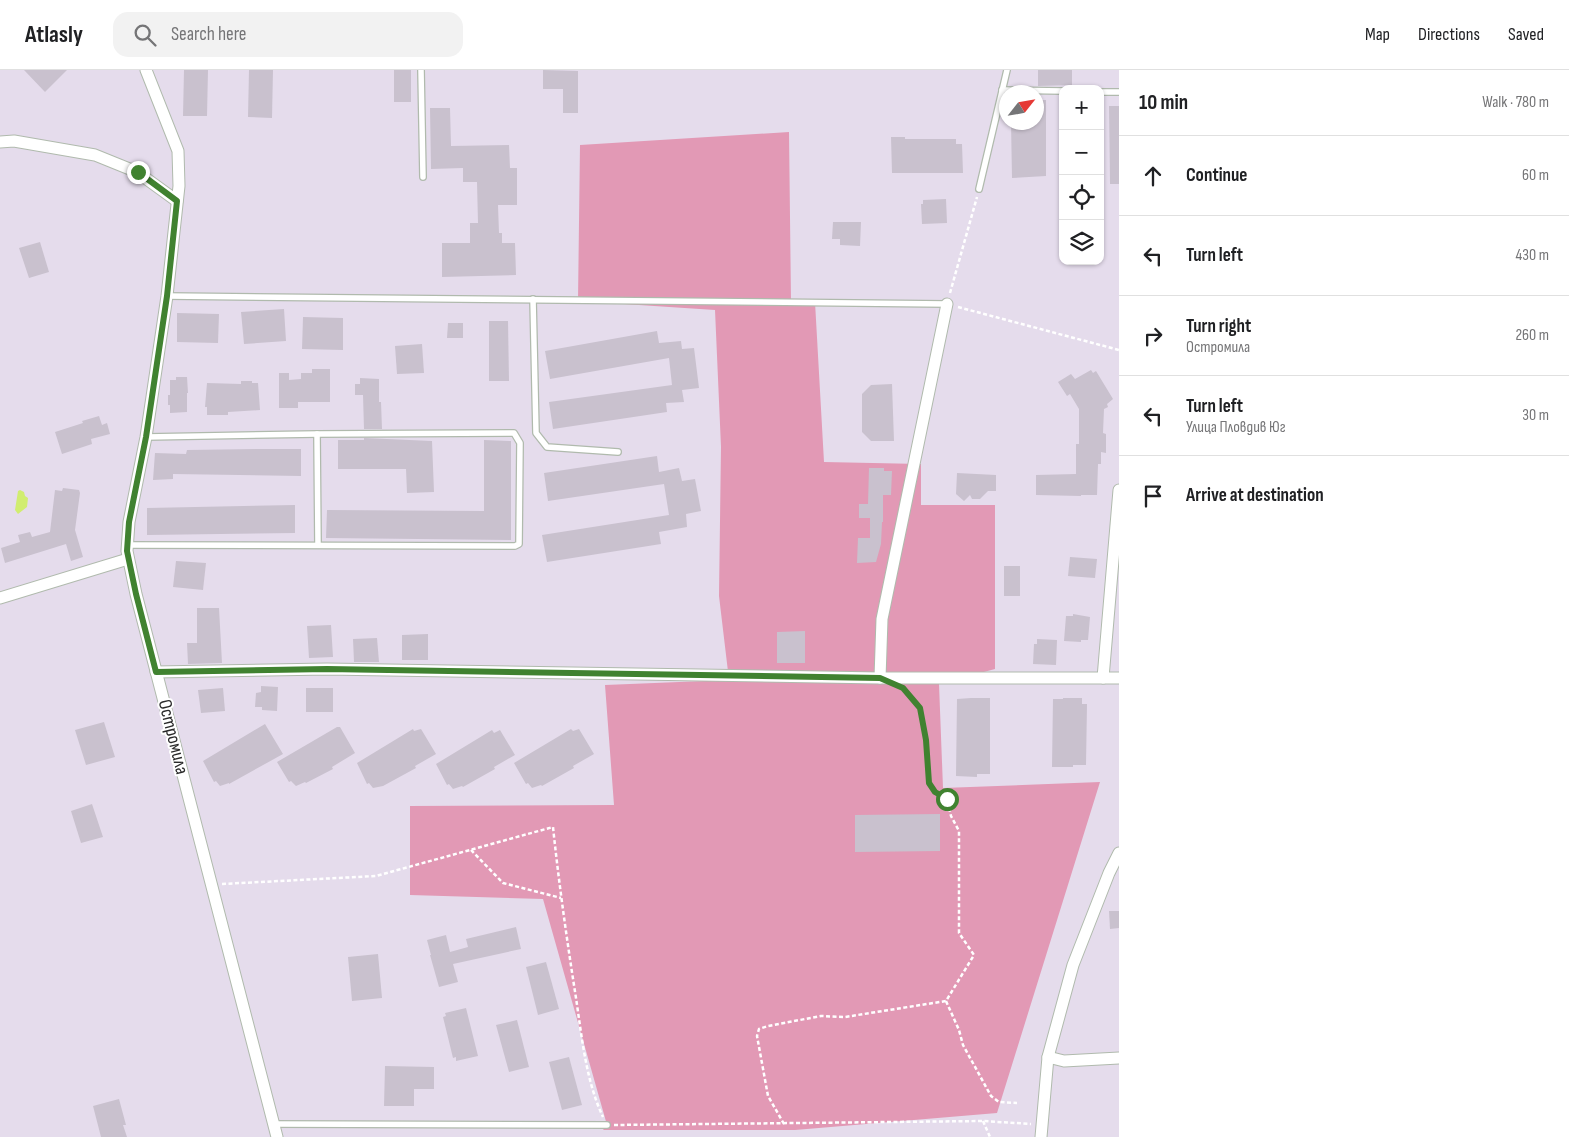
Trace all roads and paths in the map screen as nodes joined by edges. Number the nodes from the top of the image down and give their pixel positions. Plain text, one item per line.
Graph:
1 (146, 70) edge
2 (421, 70) edge
3 (1007, 70) edge
4 (1003, 85) edge
5 (1044, 91) edge
6 (1059, 91) edge
7 (1104, 92) edge
8 (1119, 92) edge
9 (999, 104) edge
10 (0, 142) edge
11 (423, 177) dead end
12 (980, 189) joint
13 (177, 201) junction
14 (167, 296) junction
15 (533, 299) junction
16 (947, 304) junction
17 (1119, 350) edge
18 (316, 434) junction
19 (146, 437) junction
20 (618, 452) dead end
21 (1119, 490) edge
22 (318, 544) junction
23 (127, 545) junction
24 (128, 559) junction
25 (0, 598) edge
26 (156, 672) junction
27 (880, 678) junction
28 (1103, 678) junction
29 (1119, 678) edge
30 (903, 688) dead end
31 (471, 850) junction
32 (1119, 854) edge
33 (210, 884) junction
34 (561, 898) junction
35 (946, 1001) junction
36 (1048, 1057) junction
37 (1119, 1058) edge
38 (1017, 1103) dead end
39 (983, 1121) junction
40 (273, 1124) junction
41 (784, 1124) junction
42 (607, 1125) junction
43 (1042, 1131) edge
44 (276, 1137) edge
45 (990, 1137) edge

1 - 13 street, Остромила
2 - 11 lane
3 - 4 lane
5 - 6 lane
7 - 8 lane
9 - 12 lane
10 - 13 street
12 - 16 path
13 - 14 street, Остромила
14 - 15 lane
14 - 19 street, Остромила
15 - 16 lane
15 - 20 lane
16 - 17 path
16 - 27 street
18 - 19 lane
18 - 22 lane
18 - 22 lane
19 - 23 street, Остромила
21 - 28 street
22 - 23 lane
23 - 24 street, Остромила
24 - 25 street
24 - 26 street, Остромила
26 - 27 street
26 - 33 street, Остромила
27 - 28 street
28 - 29 street
30 - 35 path
31 - 33 path
31 - 34 path
31 - 34 path
32 - 36 street
33 - 40 street, Остромила
34 - 42 path
35 - 38 path
35 - 41 path
36 - 37 street
36 - 43 street
39 - 41 path
39 - 43 path
39 - 45 path
40 - 42 lane
40 - 44 street, Остромила
41 - 42 path

